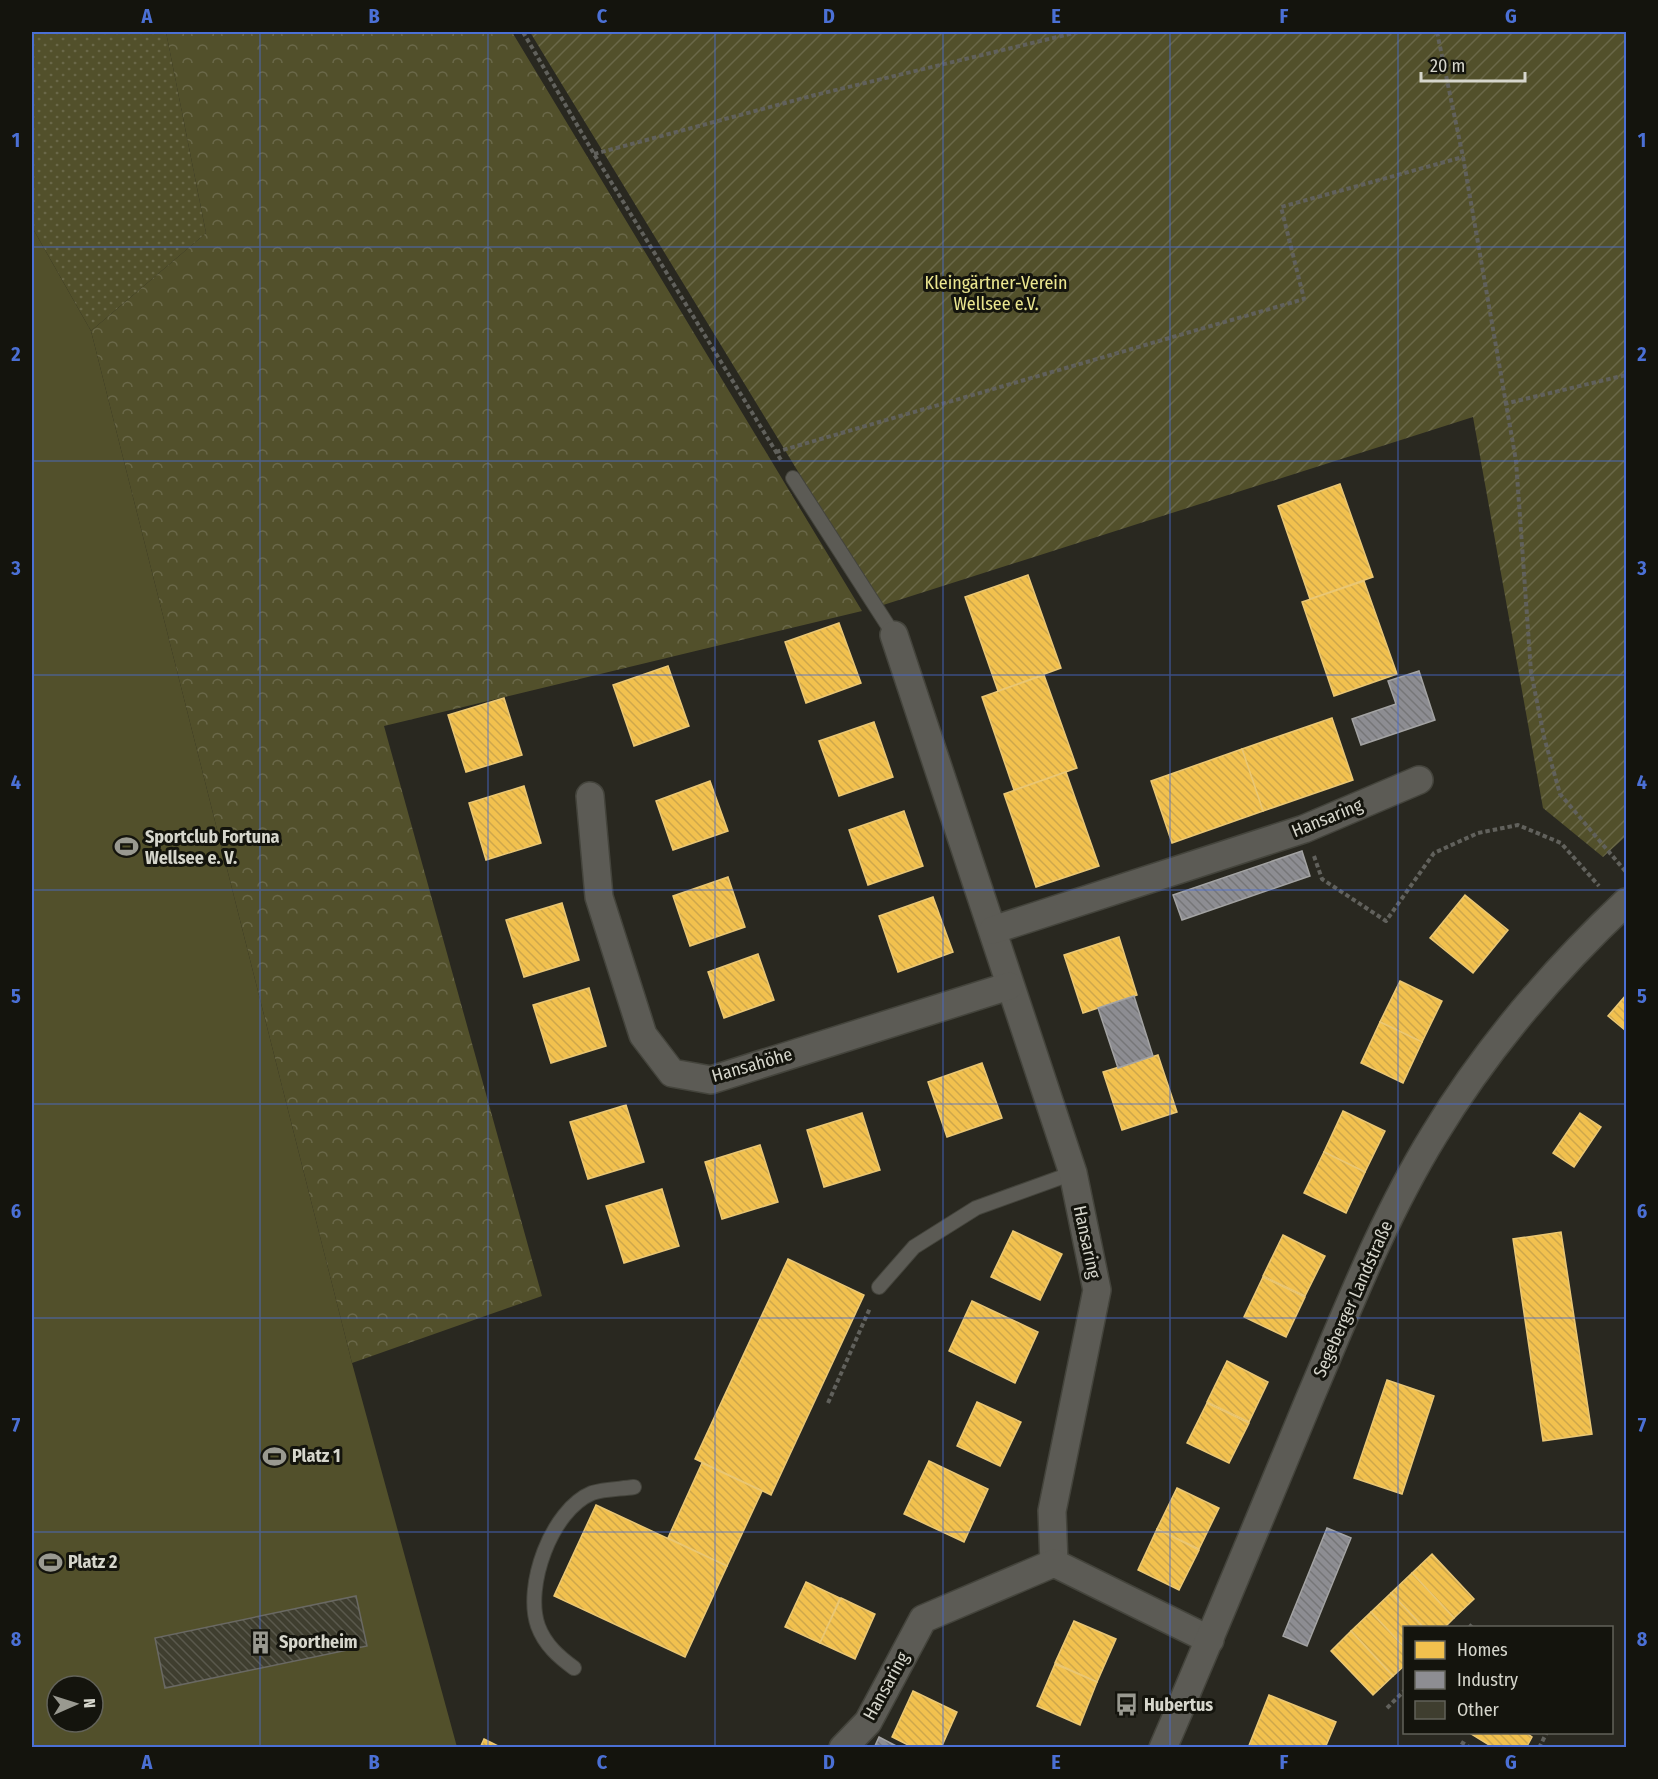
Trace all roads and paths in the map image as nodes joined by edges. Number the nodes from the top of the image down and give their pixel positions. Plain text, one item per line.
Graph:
1 (523, 32) edge
2 (1078, 32) edge
3 (1437, 32) edge
4 (594, 154) junction
5 (1463, 157) junction
6 (1626, 375) edge
7 (1504, 404) junction
8 (776, 452) junction
9 (793, 478) joint
10 (894, 635) joint
11 (1419, 780) dead end
12 (590, 796) dead end
13 (1304, 829) junction
14 (1626, 872) edge
15 (1623, 905) edge
16 (993, 930) junction
17 (1009, 986) junction
18 (1072, 1173) junction
19 (879, 1287) joint
20 (828, 1403) dead end
21 (634, 1487) dead end
22 (1054, 1563) junction
23 (1473, 1623) dead end
24 (1471, 1626) edge
25 (1210, 1640) junction
26 (574, 1668) dead end
27 (1403, 1692) edge
28 (1387, 1708) dead end
29 (1546, 1734) edge
30 (1461, 1742) dead end
31 (843, 1748) edge
32 (1163, 1748) edge
33 (1471, 1748) edge
34 (1539, 1748) edge

1 - 4 path
2 - 4 path
3 - 5 path
4 - 8 path
5 - 7 path
5 - 8 path
6 - 7 path
7 - 14 path
8 - 9 path
9 - 10 lane
10 - 16 street, Hansaring
11 - 13 street, Hansaring
12 - 17 street, Hansahöhe
13 - 15 path
13 - 16 street, Hansaring
15 - 25 street, Segeberger Landstraße
16 - 17 street, Hansaring
17 - 18 street, Hansaring
18 - 19 lane
18 - 22 street, Hansaring
19 - 20 path
21 - 26 lane
22 - 25 street
22 - 31 street, Hansaring
23 - 24 path
25 - 32 street, Segeberger Landstraße
27 - 28 path
29 - 34 path
30 - 33 path

